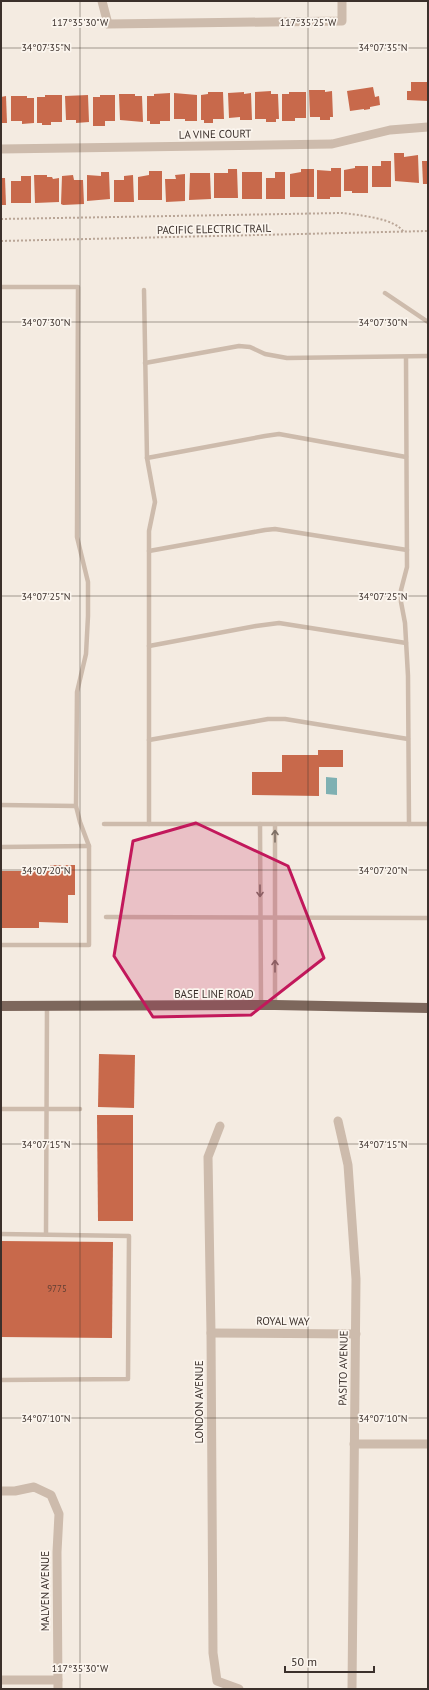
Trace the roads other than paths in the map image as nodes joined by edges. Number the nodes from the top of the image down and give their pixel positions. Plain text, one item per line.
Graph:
1 (102, 1) edge
2 (342, 1) edge
3 (428, 127) edge
4 (1, 149) edge
5 (1, 287) edge
6 (144, 290) dead end
7 (385, 293) dead end
8 (428, 322) edge
9 (428, 356) edge
10 (406, 357) junction
11 (145, 363) junction
12 (406, 457) junction
13 (147, 458) junction
14 (407, 550) junction
15 (149, 551) junction
16 (406, 642) junction
17 (149, 646) junction
18 (408, 739) junction
19 (149, 740) junction
20 (1, 805) edge
21 (76, 806) junction
22 (104, 824) dead end
23 (149, 824) junction
24 (260, 824) junction
25 (275, 824) junction
26 (409, 824) junction
27 (428, 824) edge
28 (89, 846) junction
29 (1, 848) edge
30 (106, 917) dead end
31 (260, 917) junction
32 (276, 917) junction
33 (428, 918) edge
34 (1, 945) edge
35 (261, 1005) junction
36 (276, 1005) junction
37 (1, 1006) edge
38 (47, 1006) junction
39 (428, 1008) edge
40 (1, 1109) edge
41 (46, 1109) junction
42 (80, 1109) dead end
43 (338, 1120) dead end
44 (220, 1126) dead end
45 (1, 1234) edge
46 (46, 1234) junction
47 (211, 1333) junction
48 (356, 1334) junction
49 (1, 1380) edge
50 (354, 1444) junction
51 (428, 1444) edge
52 (1, 1491) edge
53 (1, 1680) edge
54 (58, 1685) edge
55 (239, 1689) edge
56 (352, 1689) edge

1 - 2 street
3 - 4 street, LA VINE COURT
5 - 21 lane
6 - 11 lane
7 - 8 lane
9 - 10 lane
10 - 11 lane
10 - 12 lane
11 - 13 lane
12 - 13 lane
12 - 14 lane
13 - 15 lane
14 - 15 lane
14 - 16 lane
15 - 17 lane
16 - 17 lane
16 - 18 lane
17 - 19 lane
18 - 19 lane
18 - 26 lane
19 - 23 lane
20 - 21 lane
21 - 28 lane
22 - 23 lane
23 - 24 lane
24 - 25 lane
24 -> 31 lane
25 - 26 lane
32 -> 25 lane
26 - 27 lane
28 - 29 lane
28 - 34 lane
30 - 31 lane
31 - 32 lane
31 - 35 lane
32 - 33 lane
36 -> 32 lane
35 - 36 main road, BASE LINE ROAD
35 - 38 main road, BASE LINE ROAD
36 - 39 main road, BASE LINE ROAD
37 - 38 main road, BASE LINE ROAD
38 - 41 lane
40 - 41 lane
41 - 42 lane
41 - 46 lane
43 - 48 street, PASITO AVENUE
44 - 47 street, LONDON AVENUE
45 - 46 lane
46 - 49 lane
47 - 48 street, ROYAL WAY
47 - 55 street, LONDON AVENUE
48 - 50 street, PASITO AVENUE
50 - 51 street
50 - 56 street, PASITO AVENUE
52 - 54 street, MALVEN AVENUE
53 - 54 street

